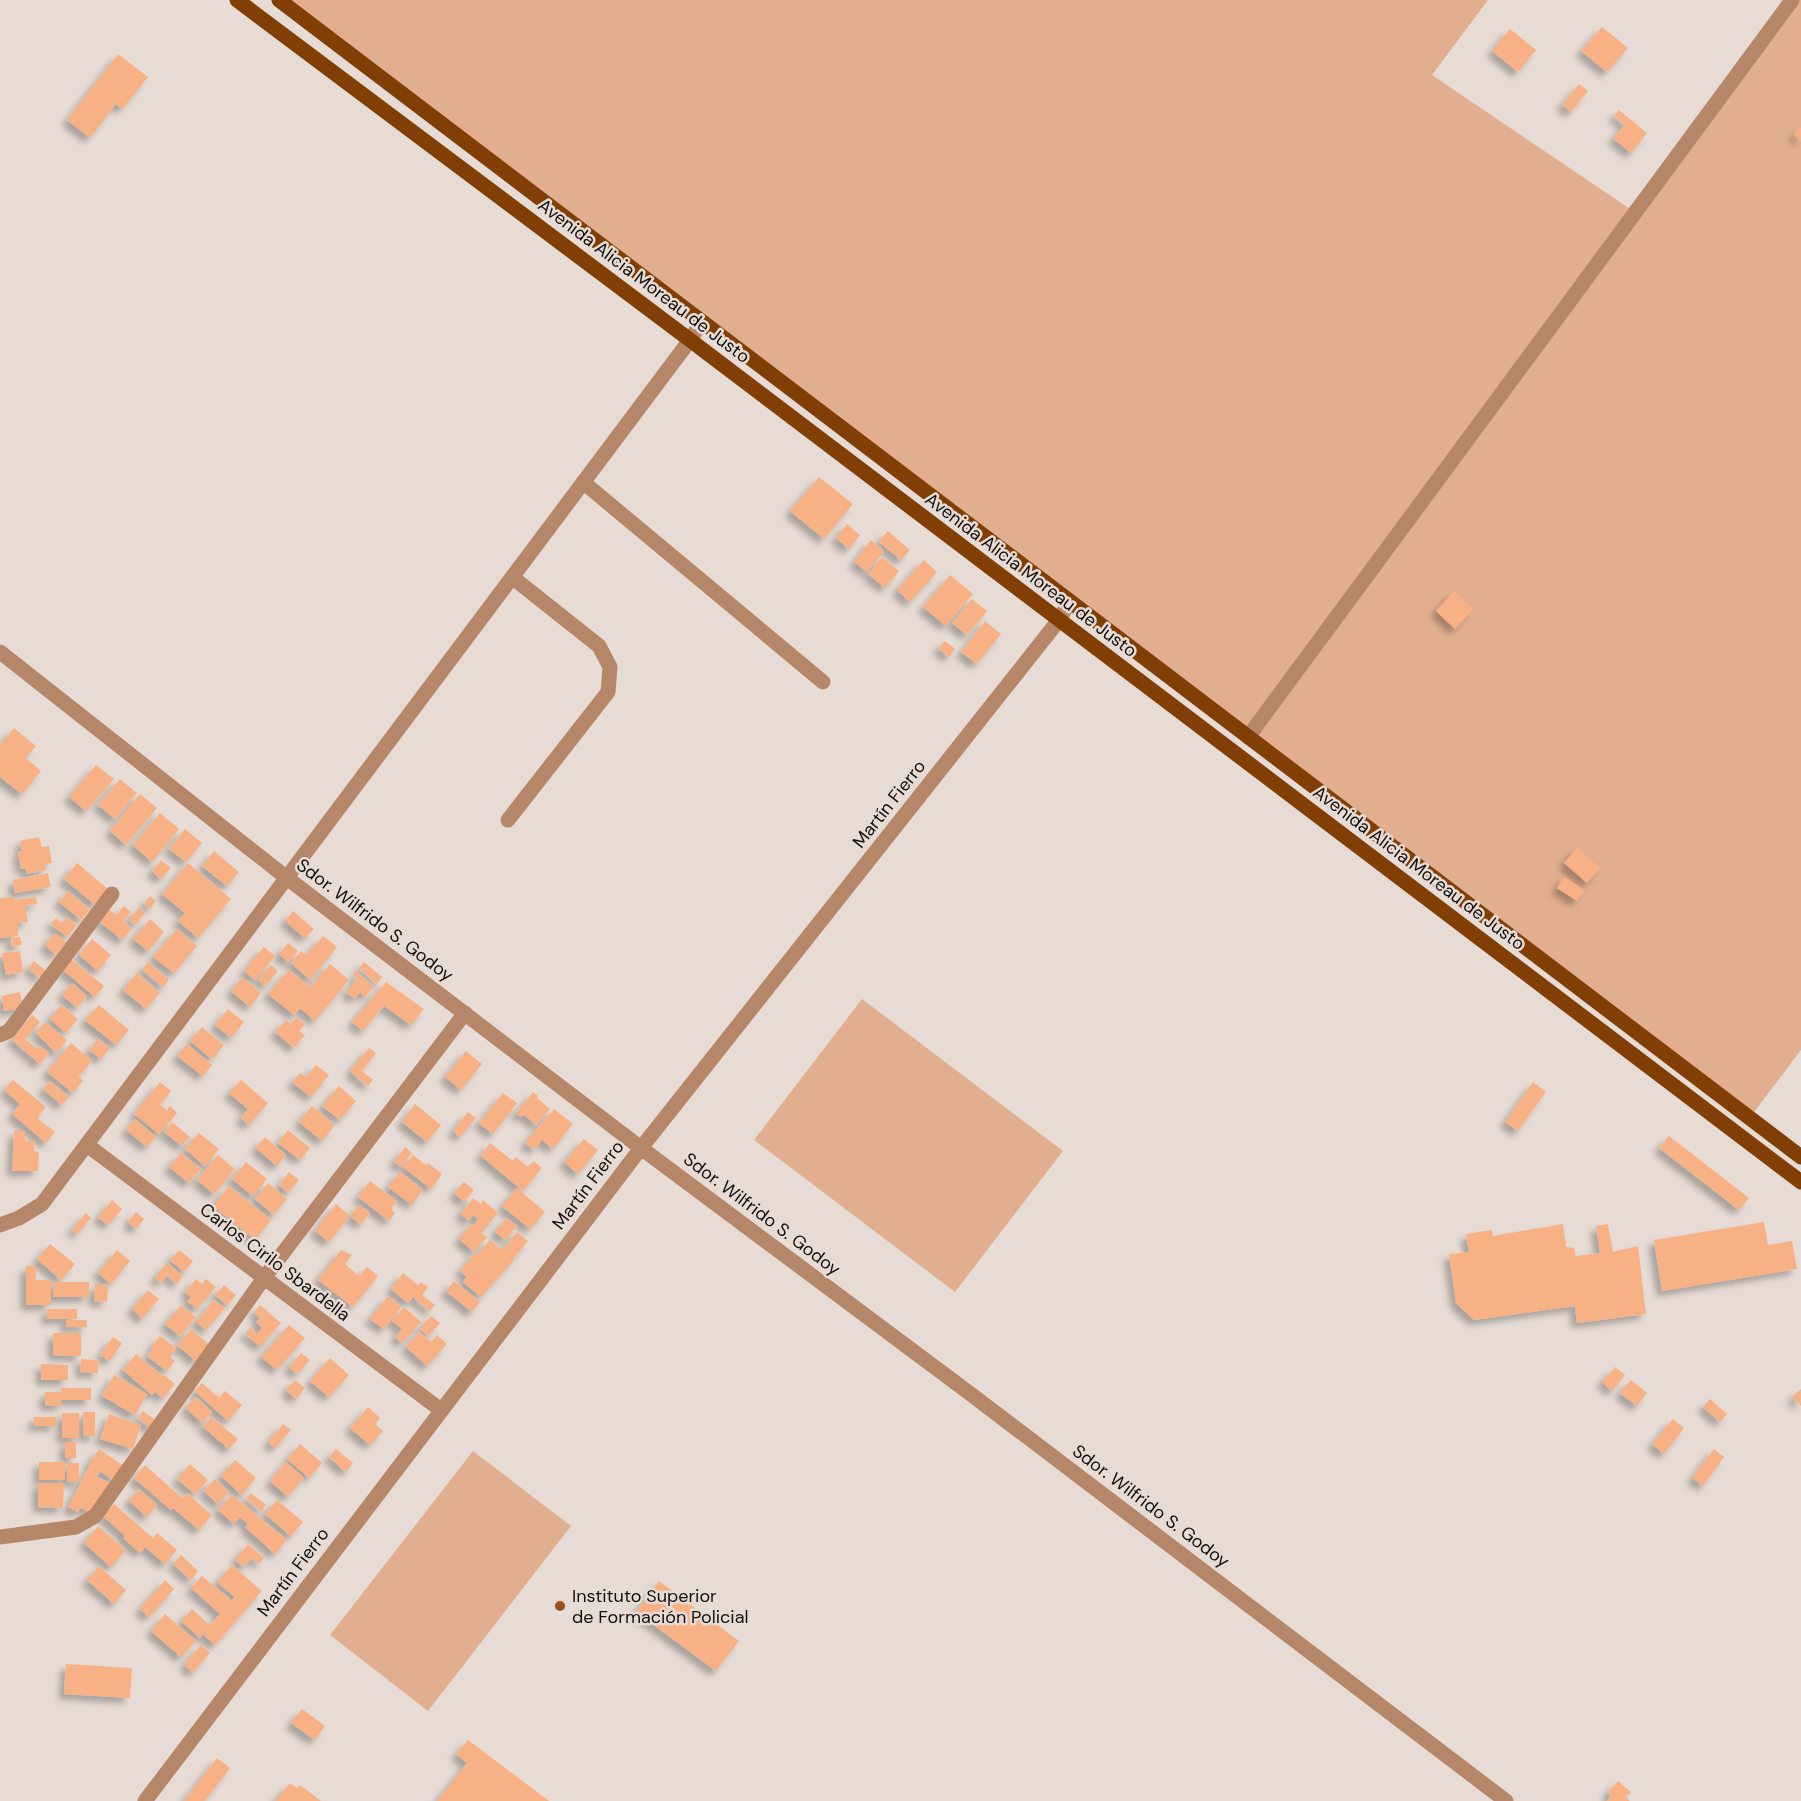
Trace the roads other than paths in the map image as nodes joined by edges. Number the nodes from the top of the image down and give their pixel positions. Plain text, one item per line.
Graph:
1 (237, 0) edge
2 (279, 0) edge
3 (1792, 0) edge
4 (702, 321) junction
5 (690, 340) junction
6 (583, 483) junction
7 (512, 577) junction
8 (1070, 601) junction
9 (1059, 620) junction
10 (0, 652) edge
11 (823, 682) dead end
12 (1248, 736) junction
13 (508, 820) dead end
14 (287, 878) junction
15 (112, 894) dead end
16 (465, 1013) junction
17 (0, 1035) edge
18 (87, 1145) junction
19 (641, 1148) junction
20 (1801, 1157) edge
21 (1801, 1182) edge
22 (0, 1225) edge
23 (264, 1278) junction
24 (441, 1410) junction
25 (0, 1537) edge
26 (145, 1801) edge
27 (1506, 1801) edge

1 - 5 main road, Avenida Alicia Moreau de Justo
2 - 4 main road, Avenida Alicia Moreau de Justo
3 - 12 street
4 - 5 street
4 - 8 main road, Avenida Alicia Moreau de Justo
5 - 6 street
5 - 9 main road, Avenida Alicia Moreau de Justo
6 - 7 street
6 - 11 street
7 - 13 street
7 - 14 street
8 - 9 street, Martín Fierro
8 - 12 main road, Avenida Alicia Moreau de Justo
9 - 19 street, Martín Fierro
9 - 21 main road, Avenida Alicia Moreau de Justo
10 - 14 street, Sdor. Wilfrido S. Godoy
12 - 20 main road, Avenida Alicia Moreau de Justo
14 - 16 street, Sdor. Wilfrido S. Godoy
14 - 18 street
15 - 17 street
16 - 19 street, Sdor. Wilfrido S. Godoy
16 - 23 street
18 - 22 street
18 - 23 street, Carlos Cirilo Sbardella
19 - 24 street, Martín Fierro
19 - 27 street, Sdor. Wilfrido S. Godoy
23 - 24 street, Carlos Cirilo Sbardella
23 - 25 street
24 - 26 street, Martín Fierro

